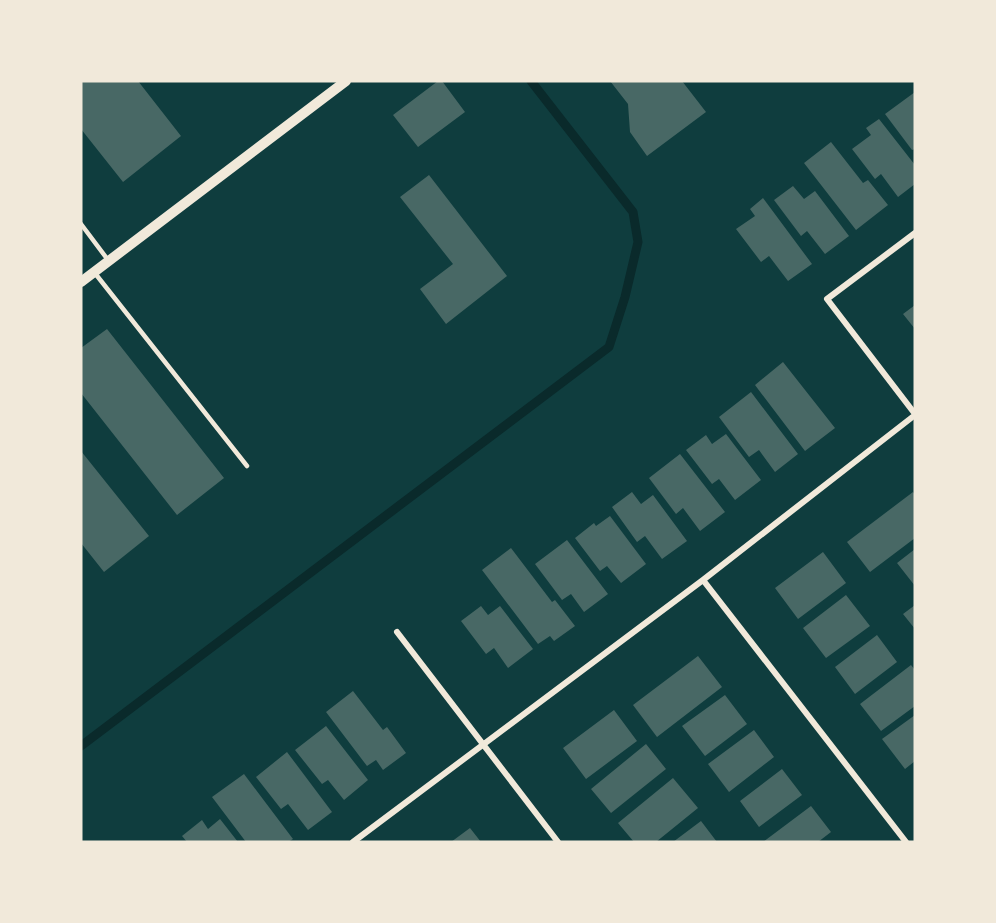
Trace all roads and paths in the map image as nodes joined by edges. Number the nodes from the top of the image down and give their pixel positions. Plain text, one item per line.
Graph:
1 (346, 81) edge
2 (81, 224) edge
3 (915, 232) edge
4 (109, 261) junction
5 (94, 272) junction
6 (81, 282) edge
7 (915, 415) edge
8 (247, 466) dead end
9 (703, 580) junction
10 (397, 632) dead end
11 (483, 744) junction
12 (353, 842) edge
13 (558, 842) edge
14 (906, 842) edge

1 - 4 street
2 - 4 lane
3 - 7 street
4 - 5 street
5 - 6 street
5 - 8 lane
7 - 9 street
9 - 11 street
9 - 14 street
10 - 11 street
11 - 12 street
11 - 13 street

